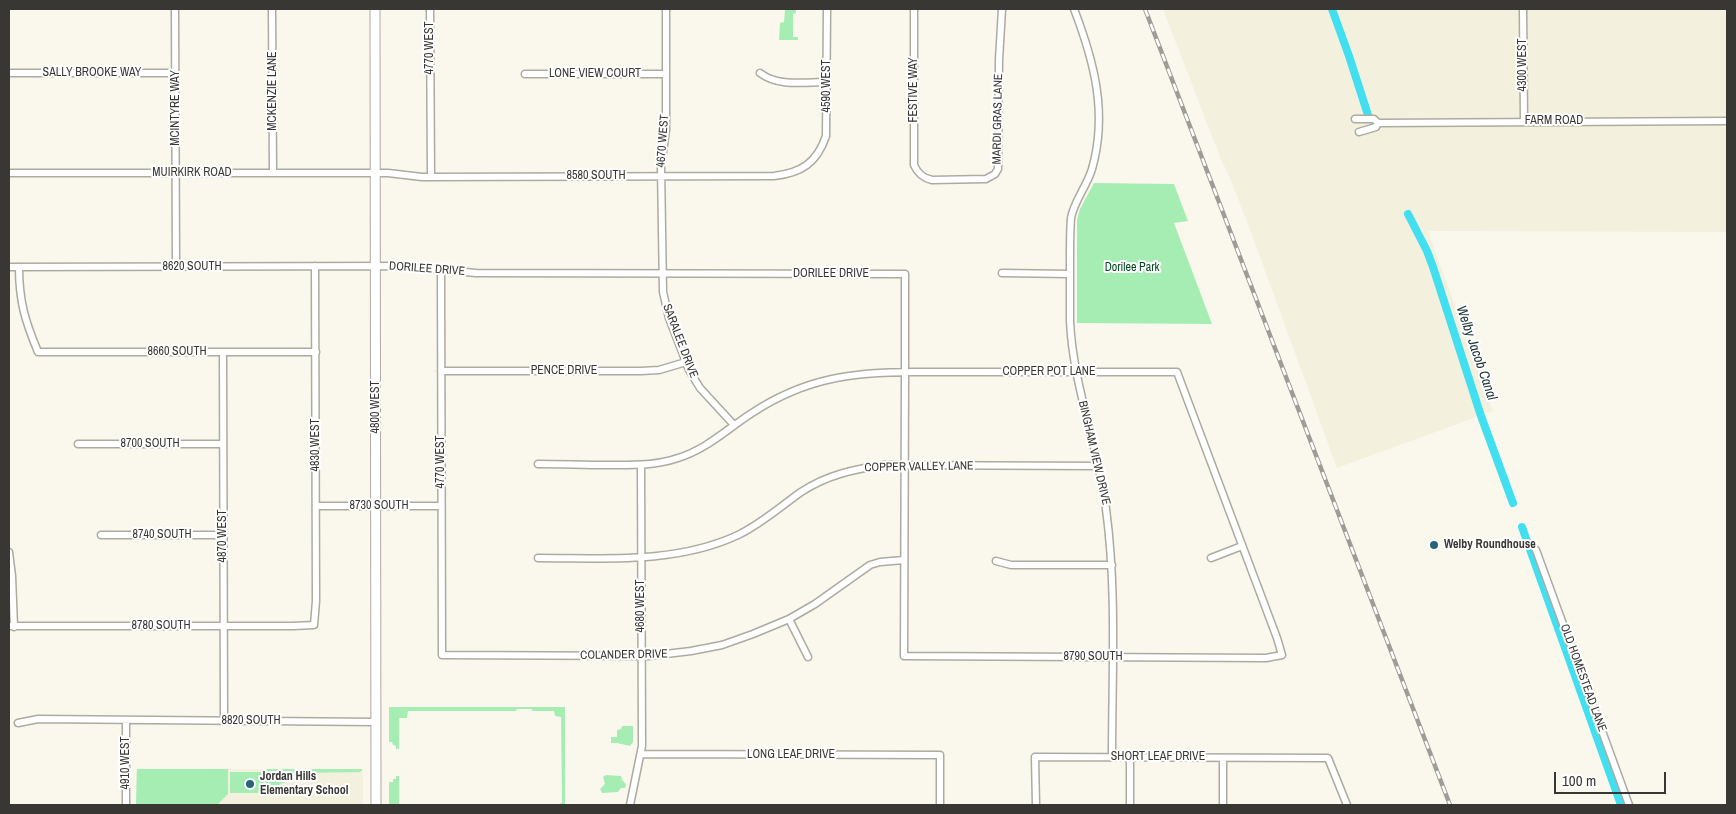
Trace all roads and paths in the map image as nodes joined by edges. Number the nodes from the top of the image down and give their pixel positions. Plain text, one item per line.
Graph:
1 (175, 9) edge
2 (272, 9) edge
3 (375, 9) edge
4 (430, 9) edge
5 (666, 9) edge
6 (827, 9) edge
7 (914, 9) edge
8 (1002, 9) edge
9 (1074, 9) edge
10 (1523, 9) edge
11 (176, 72) junction
12 (9, 73) edge
13 (760, 73) dead end
14 (525, 74) dead end
15 (666, 74) junction
16 (827, 82) junction
17 (1355, 119) dead end
18 (1524, 121) junction
19 (1727, 121) edge
20 (1379, 123) junction
21 (1359, 132) dead end
22 (813, 160) joint
23 (916, 170) joint
24 (9, 173) edge
25 (176, 173) junction
26 (273, 173) junction
27 (375, 173) junction
28 (661, 176) junction
29 (431, 177) junction
30 (315, 266) junction
31 (376, 266) junction
32 (9, 267) edge
33 (19, 267) junction
34 (176, 267) junction
35 (441, 269) junction
36 (662, 273) junction
37 (1002, 274) dead end
38 (1070, 274) junction
39 (223, 352) junction
40 (316, 352) junction
41 (686, 362) junction
42 (441, 371) junction
43 (905, 372) junction
44 (1076, 372) junction
45 (734, 425) junction
46 (78, 444) dead end
47 (223, 444) junction
48 (538, 464) dead end
49 (641, 465) junction
50 (904, 465) junction
51 (1098, 466) junction
52 (316, 506) junction
53 (376, 506) junction
54 (441, 506) junction
55 (101, 535) dead end
56 (223, 535) junction
57 (1242, 546) junction
58 (1536, 550) dead end
59 (9, 552) edge
60 (642, 557) junction
61 (538, 558) dead end
62 (1211, 558) dead end
63 (904, 560) junction
64 (996, 561) dead end
65 (1112, 565) junction
66 (789, 619) junction
67 (314, 624) joint
68 (11, 626) edge
69 (223, 626) junction
70 (1282, 655) joint
71 (442, 656) joint
72 (641, 656) junction
73 (904, 656) joint
74 (808, 657) dead end
75 (1112, 657) junction
76 (126, 720) junction
77 (224, 721) junction
78 (376, 722) junction
79 (18, 723) dead end
80 (641, 754) junction
81 (1112, 757) junction
82 (1130, 757) junction
83 (1223, 758) junction
84 (126, 805) edge
85 (376, 805) edge
86 (630, 805) edge
87 (940, 805) edge
88 (1036, 805) edge
89 (1130, 805) edge
90 (1223, 805) edge
91 (1347, 805) edge
92 (1629, 805) edge

1 - 11 street, MCINTYRE WAY
2 - 26 street, MCKENZIE LANE
3 - 27 street, 4800 WEST
4 - 29 street, 4770 WEST
5 - 15 street, 4670 WEST
6 - 16 street, 4590 WEST
7 - 23 street, FESTIVE WAY
8 - 23 street, MARDI GRAS LANE
9 - 38 street, BINGHAM VIEW DRIVE
10 - 18 street, 4300 WEST
11 - 12 street, SALLY BROOKE WAY
11 - 25 street, MCINTYRE WAY
13 - 16 street
14 - 15 street, LONE VIEW COURT
15 - 28 street, 4670 WEST
16 - 22 street, 4590 WEST
17 - 20 street
18 - 19 street, FARM ROAD
18 - 20 street, FARM ROAD
20 - 21 street
22 - 28 street, 8580 SOUTH
24 - 25 street, MUIRKIRK ROAD
25 - 26 street, MUIRKIRK ROAD
25 - 34 street, MCINTYRE WAY
26 - 27 street, MUIRKIRK ROAD
27 - 29 street, 8580 SOUTH
27 - 31 street, 4800 WEST
28 - 29 street, 8580 SOUTH
28 - 36 street, 4670 WEST
30 - 31 street, 8620 SOUTH
30 - 34 street, 8620 SOUTH
30 - 40 street, 4830 WEST
31 - 35 street, DORILEE DRIVE
31 - 53 street, 4800 WEST
32 - 33 street, 8620 SOUTH
33 - 34 street, 8620 SOUTH
33 - 39 street, 8660 SOUTH
35 - 36 street, DORILEE DRIVE
35 - 42 street, 4770 WEST
36 - 41 street, SARALEE DRIVE
36 - 43 street, DORILEE DRIVE
37 - 38 street
38 - 44 street, BINGHAM VIEW DRIVE
39 - 40 street, 8660 SOUTH
39 - 47 street, 4870 WEST
40 - 52 street, 4830 WEST
41 - 42 street, PENCE DRIVE
41 - 45 street, SARALEE DRIVE
42 - 54 street, 4770 WEST
43 - 44 street, COPPER POT LANE
43 - 45 street, COPPER POT LANE
43 - 50 street, DORILEE DRIVE
44 - 51 street, BINGHAM VIEW DRIVE
44 - 57 street, COPPER POT LANE
45 - 49 street, COPPER POT LANE
46 - 47 street, 8700 SOUTH
47 - 56 street, 4870 WEST
48 - 49 street, COPPER POT LANE
49 - 60 street, 4680 WEST
50 - 51 street, COPPER VALLEY LANE
50 - 60 street, COPPER VALLEY LANE
50 - 63 street, DORILEE DRIVE
51 - 65 street, BINGHAM VIEW DRIVE
52 - 53 street, 8730 SOUTH
52 - 67 street, 4830 WEST
53 - 54 street, 8730 SOUTH
53 - 78 street, 4800 WEST
54 - 71 street, 4770 WEST
55 - 56 street, 8740 SOUTH
56 - 69 street, 4870 WEST
57 - 62 street
57 - 70 street, COPPER POT LANE
58 - 92 street, OLD HOMESTEAD LANE
59 - 68 street
60 - 61 street, COPPER VALLEY LANE
60 - 72 street, 4680 WEST
63 - 66 street, COLANDER DRIVE
63 - 73 street, DORILEE DRIVE
64 - 65 street
65 - 75 street, BINGHAM VIEW DRIVE
66 - 72 street, COLANDER DRIVE
66 - 74 street
67 - 69 street, 8780 SOUTH
68 - 69 street, 8780 SOUTH
69 - 77 street, 4870 WEST
70 - 75 street, 8790 SOUTH
71 - 72 street, COLANDER DRIVE
72 - 80 street, 4680 WEST
73 - 75 street, 8790 SOUTH
75 - 81 street, BINGHAM VIEW DRIVE
76 - 77 street, 8820 SOUTH
76 - 79 street, 8820 SOUTH
76 - 84 street, 4910 WEST
77 - 78 street, 8820 SOUTH
78 - 85 street, 4800 WEST
80 - 86 street, 4680 WEST
80 - 87 street, LONG LEAF DRIVE
81 - 82 street, SHORT LEAF DRIVE
81 - 88 street, SHORT LEAF DRIVE
82 - 83 street, SHORT LEAF DRIVE
82 - 89 street
83 - 90 street
83 - 91 street, SHORT LEAF DRIVE

